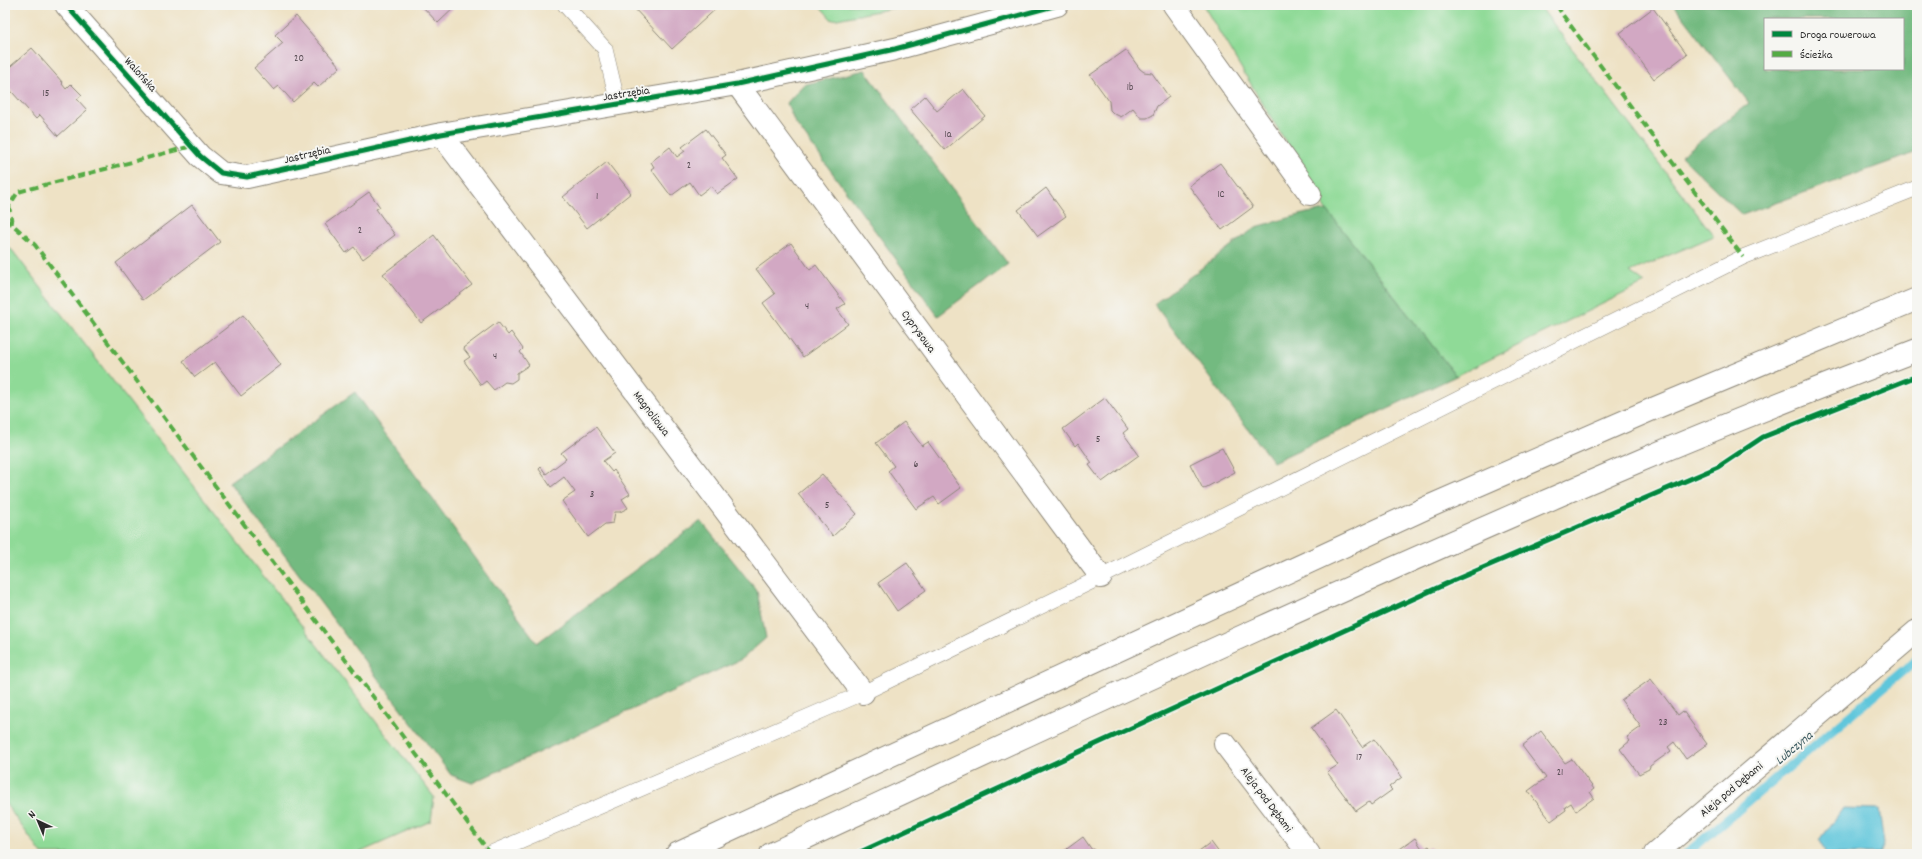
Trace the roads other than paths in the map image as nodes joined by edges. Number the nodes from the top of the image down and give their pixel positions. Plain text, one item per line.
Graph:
1 (66, 5) edge
2 (565, 5) edge
3 (1057, 5) edge
4 (1174, 5) edge
5 (737, 84) junction
6 (618, 104) junction
7 (441, 134) junction
8 (200, 156) joint
9 (1917, 188) edge
10 (1310, 194) dead end
11 (1917, 299) edge
12 (1917, 350) edge
13 (1101, 577) junction
14 (1917, 631) edge
15 (863, 693) junction
16 (1225, 744) dead end
17 (489, 854) edge
18 (677, 854) edge
19 (771, 854) edge
20 (1309, 854) edge
21 (1655, 854) edge

1 - 8 street, Walońska
2 - 6 lane
3 - 5 street, Jastrzębia
4 - 10 street
5 - 6 street, Jastrzębia
5 - 13 street, Cyprysowa
6 - 7 street, Jastrzębia
7 - 8 street, Jastrzębia
7 - 15 street, Magnoliowa
9 - 13 lane
11 - 18 street
12 - 19 street
13 - 15 lane
14 - 21 street, Aleja pod Dębami
15 - 17 lane
16 - 20 street, Aleja pod Dębami

